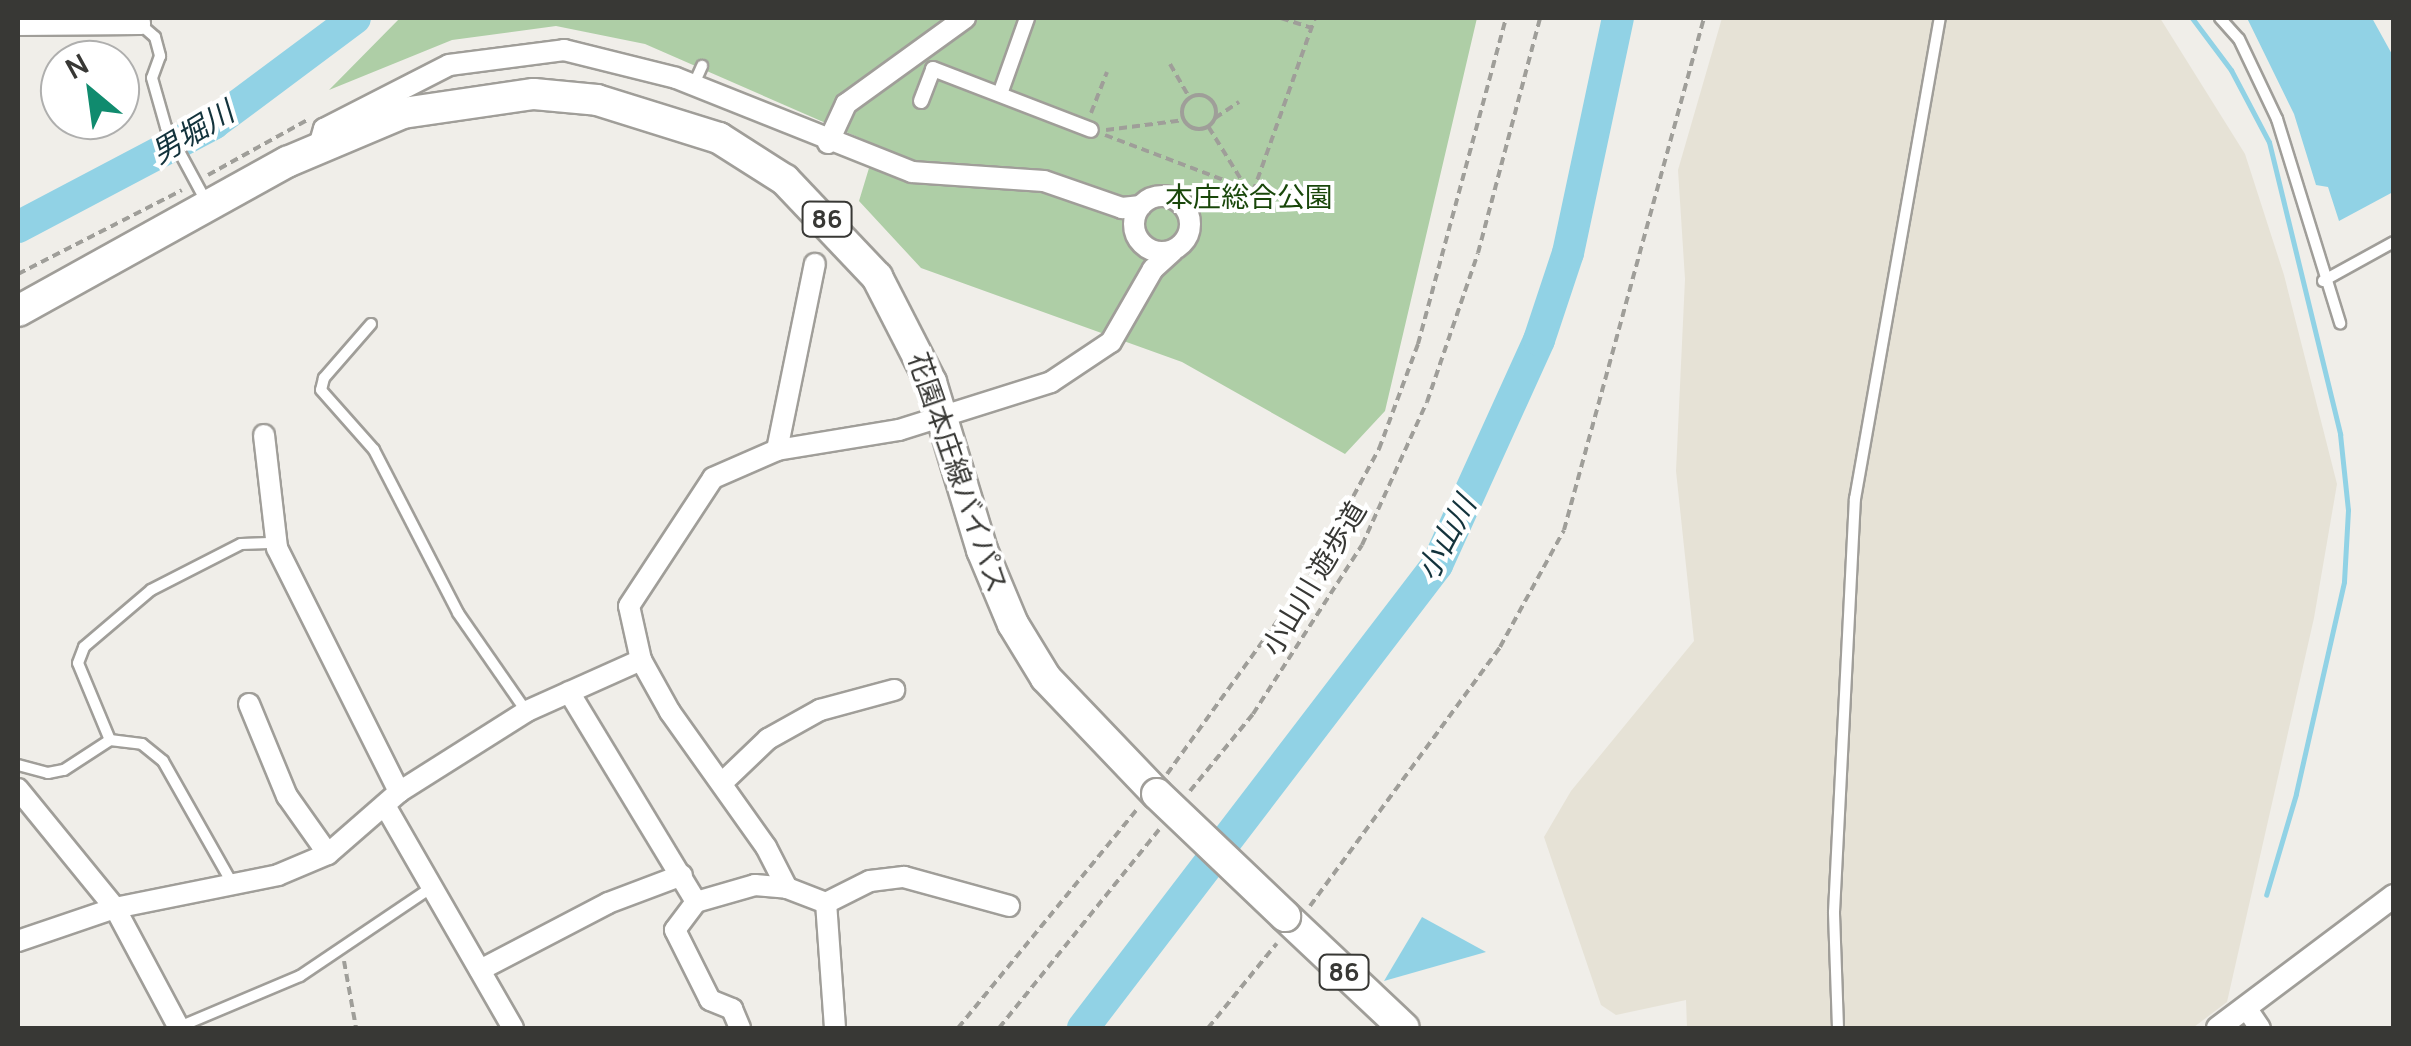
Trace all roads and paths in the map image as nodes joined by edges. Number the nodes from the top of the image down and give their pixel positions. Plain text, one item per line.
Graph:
1 (965, 18) edge
2 (1028, 18) edge
3 (1281, 18) edge
4 (1314, 18) edge
5 (1506, 18) edge
6 (1540, 18) edge
7 (1704, 18) edge
8 (1940, 18) edge
9 (2220, 18) edge
10 (139, 21) edge
11 (18, 25) edge
12 (1311, 28) junction
13 (1170, 64) dead end
14 (1106, 72) dead end
15 (1000, 94) junction
16 (1190, 98) junction
17 (921, 101) dead end
18 (1239, 102) dead end
19 (1214, 118) junction
20 (1184, 120) junction
21 (1208, 126) junction
22 (1088, 128) junction
23 (828, 142) junction
24 (320, 146) junction
25 (1248, 189) junction
26 (208, 204) junction
27 (1133, 212) junction
28 (2394, 242) edge
29 (1145, 247) junction
30 (1173, 250) junction
31 (815, 264) dead end
32 (1153, 269) junction
33 (2323, 281) junction
34 (18, 295) edge
35 (18, 312) edge
36 (2340, 323) dead end
37 (371, 324) dead end
38 (943, 418) junction
39 (264, 435) dead end
40 (777, 450) junction
41 (276, 543) junction
42 (640, 660) junction
43 (894, 690) dead end
44 (569, 692) junction
45 (249, 704) dead end
46 (527, 712) junction
47 (110, 740) junction
48 (18, 765) edge
49 (722, 783) junction
50 (18, 789) edge
51 (393, 800) junction
52 (1165, 802) junction
53 (328, 854) junction
54 (682, 875) junction
55 (231, 881) junction
56 (432, 887) junction
57 (788, 888) junction
58 (2394, 896) edge
59 (696, 902) junction
60 (826, 903) junction
61 (1009, 906) dead end
62 (115, 908) junction
63 (1289, 920) junction
64 (18, 941) edge
65 (340, 950) junction
66 (480, 970) junction
67 (2253, 1019) edge
68 (179, 1028) edge
69 (356, 1028) edge
70 (514, 1028) edge
71 (740, 1028) edge
72 (835, 1028) edge
73 (958, 1028) edge
74 (999, 1028) edge
75 (1208, 1028) edge
76 (1404, 1028) edge
77 (1838, 1028) edge
78 (2218, 1028) edge

1 - 23 street
2 - 15 street
3 - 12 path
4 - 12 path
5 - 52 path
6 - 52 path, 小山川 遊歩道
7 - 63 path
8 - 77 lane
9 - 33 lane
10 - 11 street
10 - 26 lane
12 - 25 path
13 - 16 path
14 - 22 path
15 - 17 street
15 - 22 street
16 - 19 path
16 - 20 path
18 - 19 path
19 - 21 path
20 - 21 path
20 - 22 path
21 - 25 path
22 - 25 path
23 - 24 street
23 - 27 street
24 - 26 main road, 花園本庄線バイパス / 86
24 - 38 main road, 花園本庄線バイパス / 86
26 - 34 main road, 花園本庄線バイパス / 86
26 - 35 main road, 花園本庄線バイパス / 86
27 - 29 street
27 - 30 street
28 - 33 lane
29 - 30 street
29 - 32 street
30 - 32 street
31 - 40 street
32 - 38 street
33 - 36 lane
37 - 46 lane
38 - 40 street
38 - 52 main road, 花園本庄線バイパス / 86
39 - 41 street
40 - 42 street
41 - 47 lane
41 - 51 street
42 - 44 street
42 - 49 street
43 - 49 street
44 - 46 street
44 - 54 street
45 - 53 street
46 - 51 street
47 - 48 lane
47 - 55 lane
49 - 57 street
50 - 62 street
51 - 53 street
51 - 56 street
52 - 63 main road, 花園本庄線バイパス / 86, bridge
52 - 73 path
52 - 74 path, 小山川 遊歩道
53 - 55 street
54 - 59 street
54 - 66 street
55 - 62 street
56 - 65 lane
56 - 66 street
57 - 59 street
57 - 60 street
58 - 67 street
59 - 71 street
60 - 61 street
60 - 72 street
62 - 64 street
62 - 68 street
63 - 75 path
63 - 76 main road, 花園本庄線バイパス / 86
65 - 68 lane
65 - 69 path
66 - 70 street
67 - 78 street

